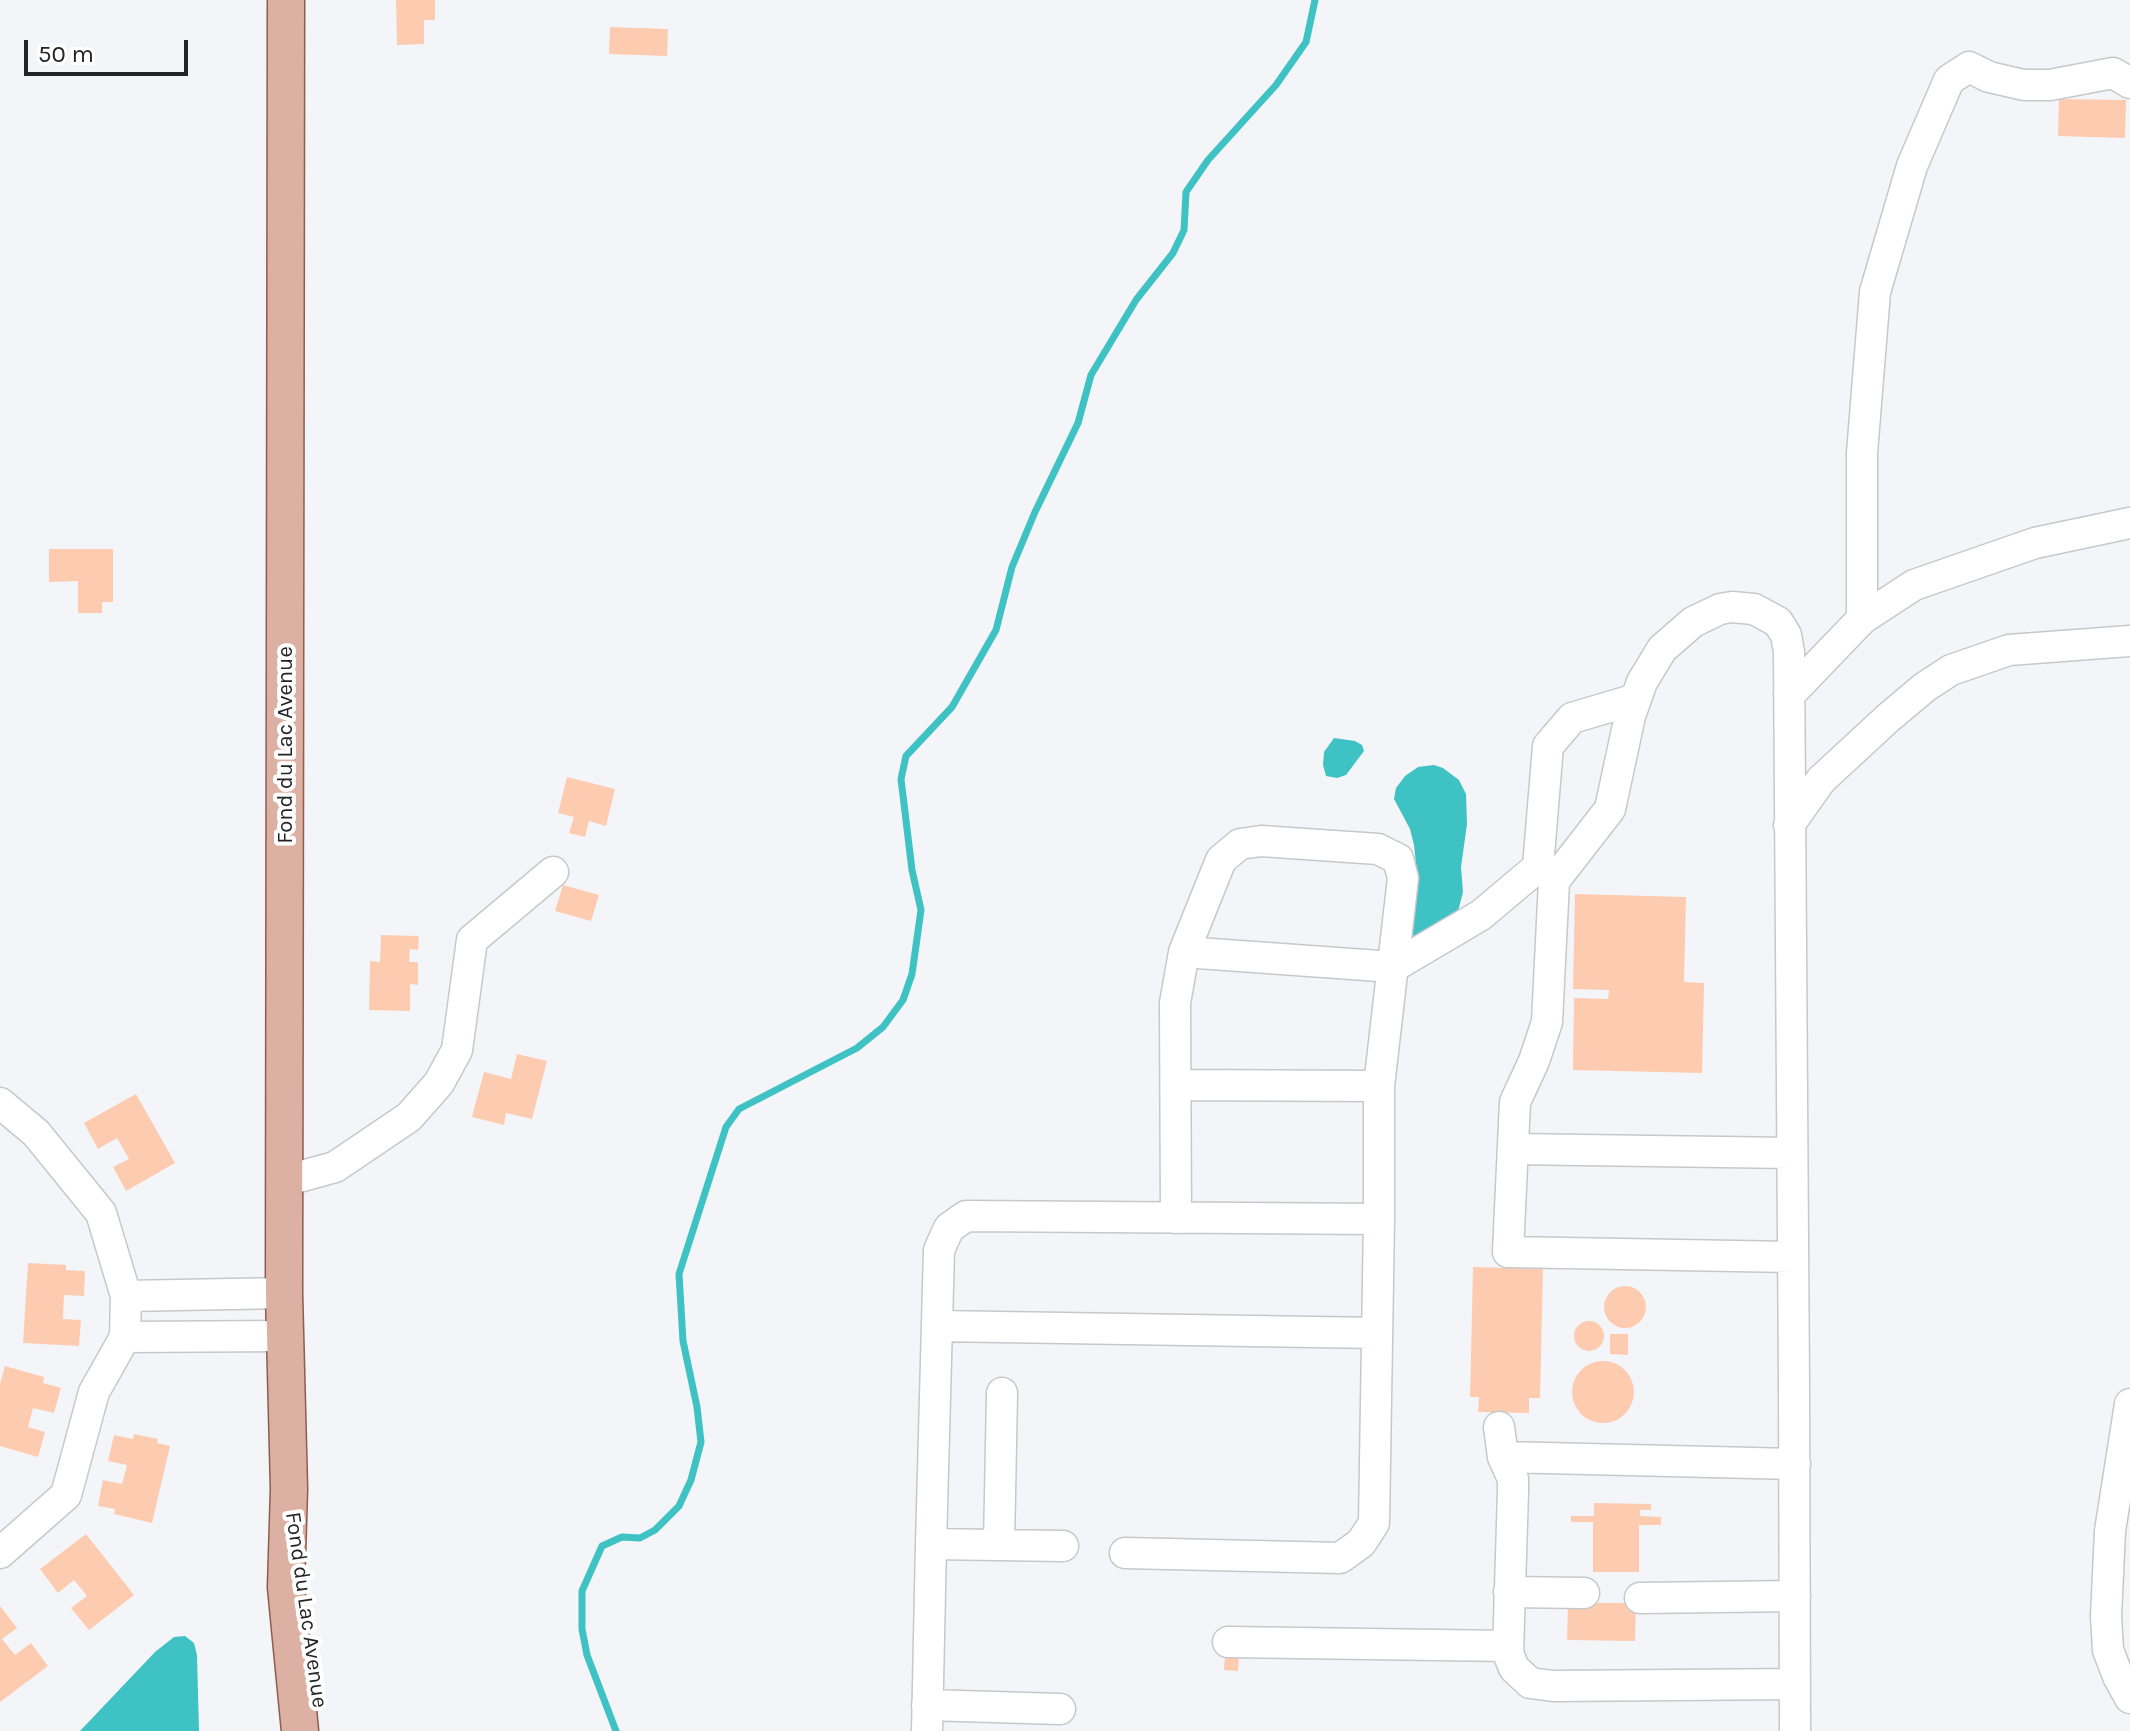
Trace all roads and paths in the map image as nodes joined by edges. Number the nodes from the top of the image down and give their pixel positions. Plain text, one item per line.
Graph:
1 (286, 0) edge
2 (2130, 83) edge
3 (2130, 523) edge
4 (1862, 619) junction
5 (2130, 641) edge
6 (1789, 695) junction
7 (1636, 699) junction
8 (1789, 825) junction
9 (553, 872) dead end
10 (1184, 952) junction
11 (1393, 967) junction
12 (1176, 1085) junction
13 (1379, 1086) junction
14 (0, 1103) edge
15 (1513, 1149) junction
16 (1791, 1153) junction
17 (284, 1181) junction
18 (1176, 1218) junction
19 (1379, 1219) junction
20 (1792, 1257) junction
21 (284, 1293) junction
22 (126, 1296) junction
23 (937, 1326) junction
24 (1377, 1333) junction
25 (285, 1336) junction
26 (125, 1337) junction
27 (1002, 1393) dead end
28 (2130, 1404) edge
29 (1795, 1464) junction
30 (289, 1489) junction
31 (931, 1544) junction
32 (999, 1545) junction
33 (1063, 1546) dead end
34 (0, 1553) edge
35 (1125, 1553) dead end
36 (1509, 1592) junction
37 (1584, 1593) dead end
38 (1795, 1596) junction
39 (1640, 1598) dead end
40 (1228, 1642) dead end
41 (1508, 1646) junction
42 (1795, 1684) junction
43 (2130, 1698) edge
44 (1060, 1709) dead end
45 (927, 1718) edge
46 (300, 1731) edge
47 (324, 1731) edge
48 (1795, 1731) edge

1 - 17 main road, Fond du Lac Avenue
2 - 4 street
3 - 4 street
4 - 6 street
5 - 8 street
6 - 7 street
6 - 8 street
7 - 11 street
7 - 15 street
8 - 16 street
9 - 17 street
10 - 11 street
10 - 11 street
10 - 12 street
11 - 13 street
12 - 13 street
12 - 18 street
13 - 19 street
14 - 22 street
15 - 16 street
15 - 20 street
16 - 20 street
17 - 21 main road, Fond du Lac Avenue
18 - 19 street
18 - 23 street
19 - 24 street
20 - 29 street
21 - 22 street
21 - 25 main road, Fond du Lac Avenue
22 - 26 street
23 - 24 street
23 - 31 street
24 - 35 street
25 - 26 street
25 - 30 main road, Fond du Lac Avenue
26 - 34 street
27 - 32 street
28 - 43 street
29 - 36 street
29 - 38 street
30 - 46 main road, Fond du Lac Avenue
30 - 47 main road, Fond du Lac Avenue
31 - 32 street
31 - 45 street
32 - 33 street
36 - 37 street
36 - 41 street
38 - 39 street
38 - 42 street
40 - 41 street
41 - 42 street
42 - 48 street
44 - 45 street

